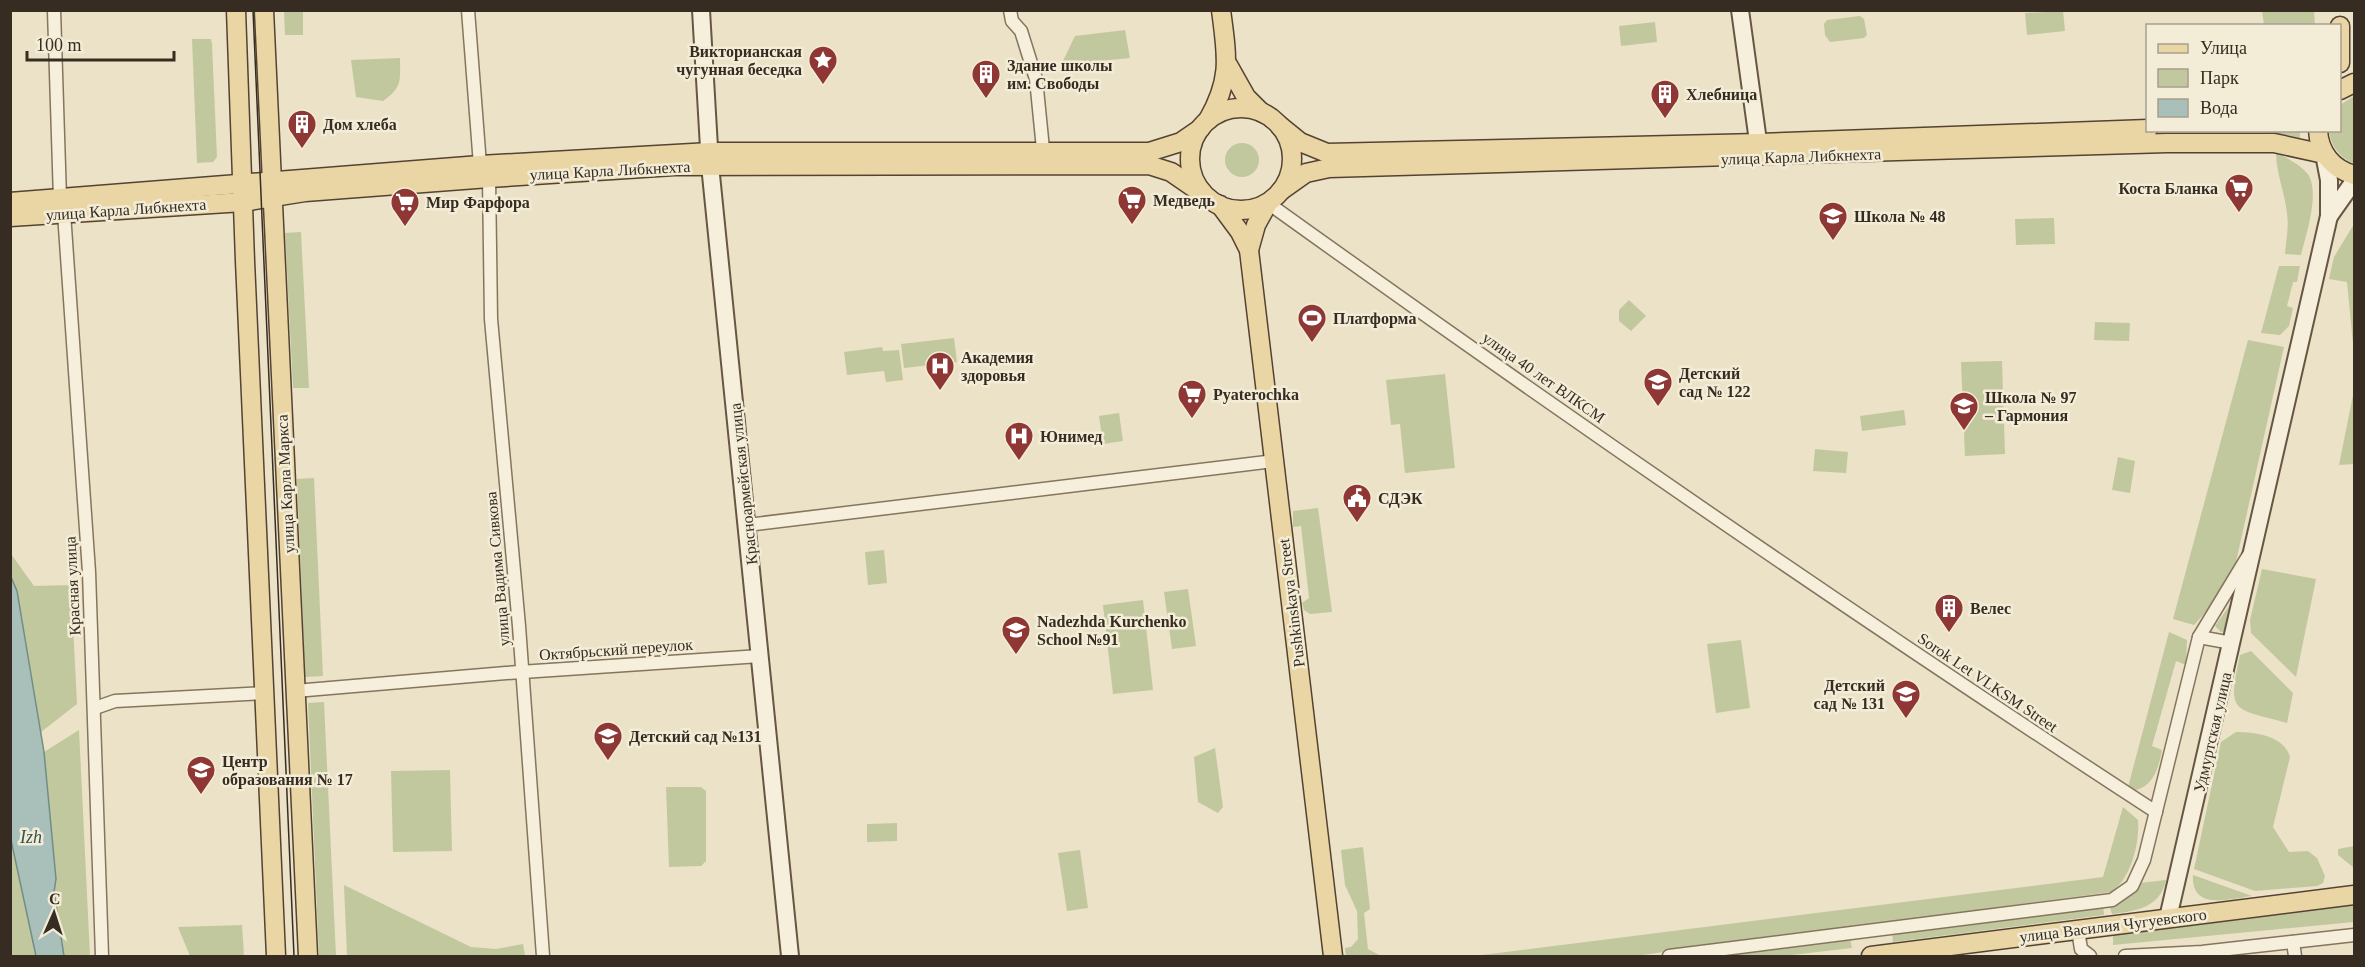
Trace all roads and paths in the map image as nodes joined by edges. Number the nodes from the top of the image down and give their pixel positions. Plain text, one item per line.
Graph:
1 (54, 10) edge
2 (236, 10) edge
3 (264, 10) edge
4 (701, 10) edge
5 (1010, 10) edge
6 (1221, 10) edge
7 (1740, 10) edge
8 (468, 16) edge
9 (1228, 65) junction
10 (2355, 83) edge
11 (2341, 90) edge
12 (1263, 113) junction
13 (1279, 125) junction
14 (1203, 126) junction
15 (2146, 129) edge
16 (2318, 132) edge
17 (1760, 150) junction
18 (2324, 154) junction
19 (710, 158) junction
20 (1052, 158) junction
21 (485, 171) junction
22 (2355, 175) edge
23 (2355, 181) edge
24 (270, 189) junction
25 (1282, 190) junction
26 (243, 194) junction
27 (1203, 194) junction
28 (10, 202) edge
29 (1268, 203) junction
30 (62, 206) junction
31 (1220, 206) junction
32 (2329, 216) junction
33 (10, 217) edge
34 (1249, 250) junction
35 (1274, 461) junction
36 (747, 525) junction
37 (2255, 544) junction
38 (2199, 637) junction
39 (2232, 643) junction
40 (760, 656) junction
41 (522, 672) junction
42 (295, 691) junction
43 (265, 693) junction
44 (95, 708) junction
45 (2156, 812) junction
46 (2134, 881) joint
47 (2355, 894) edge
48 (2168, 918) junction
49 (2078, 930) junction
50 (2355, 935) edge
51 (2293, 942) junction
52 (2082, 954) edge
53 (102, 957) edge
54 (276, 957) edge
55 (308, 957) edge
56 (543, 957) edge
57 (790, 957) edge
58 (1333, 957) edge
59 (1670, 957) edge
60 (1871, 957) edge
61 (2125, 957) edge
62 (2295, 957) edge

1 - 30 street, Красная улица
2 - 26 main road, улица Карла Маркса
3 - 24 main road, улица Карла Маркса
4 - 19 street, Красноармейская улица
5 - 20 street
6 - 9 main road
7 - 17 street
8 - 21 street, улица Вадима Сивкова
9 - 12 main road
9 - 14 main road
10 - 11 main road
12 - 13 main road
12 - 14 main road
13 - 17 main road, улица Карла Либкнехта
13 - 25 main road
14 - 20 main road, улица Карла Либкнехта
14 - 27 main road
15 - 17 main road, улица Карла Либкнехта
16 - 18 main road
17 - 18 main road, улица Карла Либкнехта
17 - 25 main road, улица Карла Либкнехта
18 - 22 main road
18 - 32 street, Удмуртская улица
19 - 20 main road, улица Карла Либкнехта
19 - 21 main road, улица Карла Либкнехта
19 - 36 street, Красноармейская улица
20 - 27 main road, улица Карла Либкнехта
21 - 24 main road, улица Карла Либкнехта
21 - 41 street, улица Вадима Сивкова
23 - 32 street, Удмуртская улица
24 - 26 main road, улица Карла Либкнехта
24 - 42 main road, улица Карла Маркса
25 - 29 main road
26 - 30 main road, улица Карла Либкнехта
26 - 43 main road, улица Карла Маркса
27 - 31 main road
28 - 30 main road, улица Карла Либкнехта
29 - 31 main road
29 - 34 main road, Pushkinskaya Street
29 - 45 street, улица 40 лет ВЛКСМ
30 - 33 main road, улица Карла Либкнехта
30 - 44 street, Красная улица
31 - 34 main road, Pushkinskaya Street
32 - 37 street, Удмуртская улица
34 - 35 main road, Pushkinskaya Street
35 - 36 street
35 - 58 main road, Pushkinskaya Street
36 - 40 street, Красноармейская улица
37 - 38 street, Удмуртская улица
37 - 39 street, Удмуртская улица
38 - 39 street
38 - 45 street, Удмуртская улица
39 - 48 street, Удмуртская улица
40 - 41 street, Октябрьский переулок
40 - 57 street, Красноармейская улица
41 - 42 street, Октябрьский переулок
41 - 56 street, улица Вадима Сивкова
42 - 55 main road, улица Карла Маркса
43 - 44 street
43 - 54 main road, улица Карла Маркса
44 - 53 street, Красная улица
45 - 46 street, Удмуртская улица
46 - 59 street, улица Василия Чугуевского
47 - 48 main road, улица Василия Чугуевского
48 - 49 main road, улица Василия Чугуевского
49 - 52 street
49 - 60 main road, улица Василия Чугуевского
50 - 51 street
51 - 61 street
51 - 62 street

